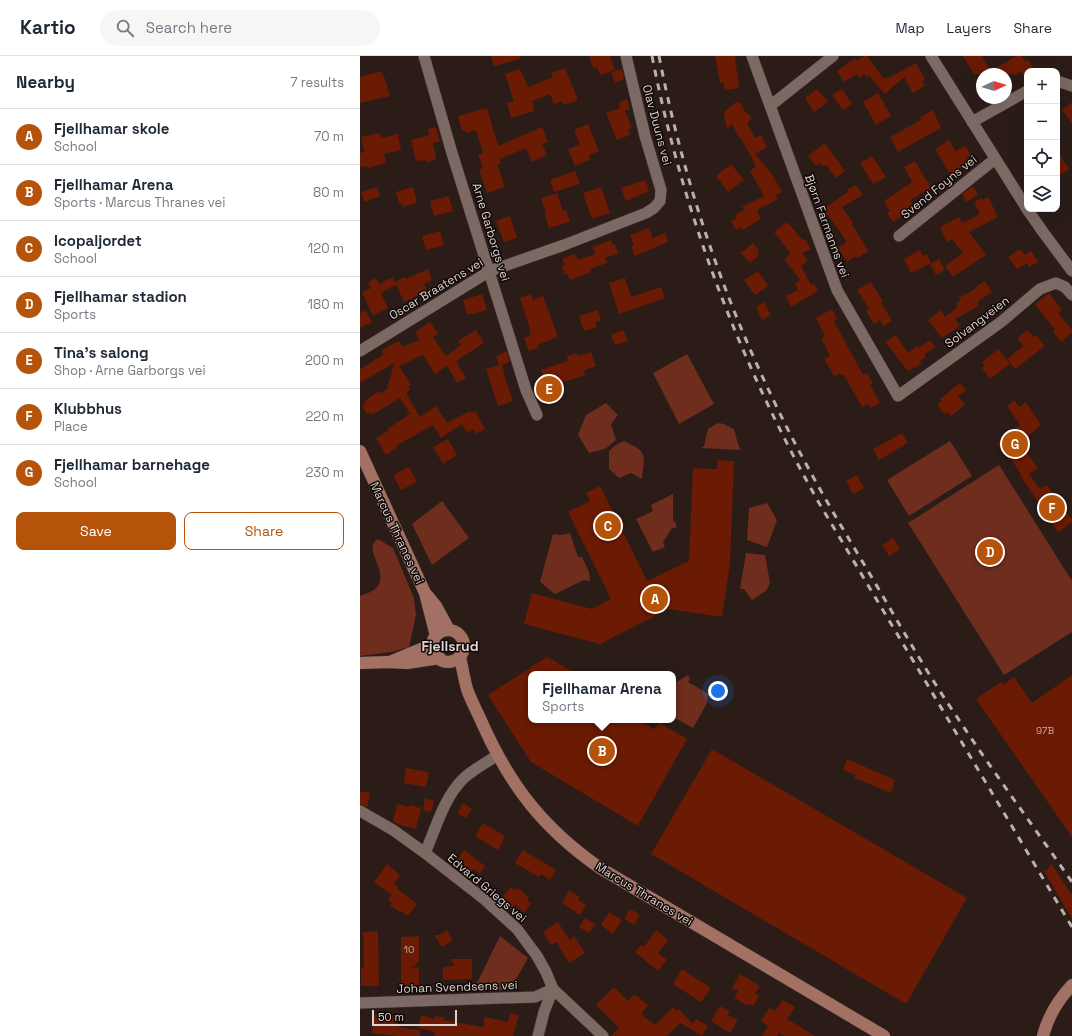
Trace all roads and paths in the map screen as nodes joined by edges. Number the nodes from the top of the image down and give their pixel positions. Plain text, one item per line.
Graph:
1 (424, 56) edge
2 (626, 56) edge
3 (752, 56) edge
4 (833, 56) edge
5 (931, 56) edge
6 (1060, 82) edge
7 (1072, 86) edge
8 (1024, 93) edge
9 (770, 106) junction
10 (972, 122) junction
11 (995, 159) junction
12 (660, 201) joint
13 (1024, 204) edge
14 (1029, 212) edge
15 (899, 236) dead end
16 (490, 271) junction
17 (1072, 271) edge
18 (1072, 295) edge
19 (360, 351) edge
20 (898, 396) joint
21 (537, 415) dead end
22 (360, 451) edge
23 (425, 592) junction
24 (449, 630) junction
25 (434, 640) junction
26 (460, 656) junction
27 (443, 660) junction
28 (389, 662) junction
29 (360, 663) edge
30 (467, 689) junction
31 (498, 755) junction
32 (360, 811) edge
33 (425, 853) junction
34 (1072, 985) edge
35 (553, 989) junction
36 (360, 1003) edge
37 (538, 1036) edge
38 (603, 1036) edge
39 (884, 1036) edge
40 (1043, 1036) edge

1 - 16 street, Arne Garborgs vei
2 - 12 street, Olav Duuns vei
3 - 9 street, Bjørn Farmanns vei
4 - 9 street
5 - 10 street
6 - 7 street
8 - 10 street
9 - 20 street, Bjørn Farmanns vei
10 - 11 street
11 - 13 street
11 - 15 street, Svend Foyns vei
12 - 16 street, Oscar Braatens vei
14 - 17 street
16 - 19 street, Oscar Braatens vei
16 - 21 street, Arne Garborgs vei
18 - 20 street, Solvangveien
22 - 23 main road, Marcus Thranes vei
23 - 24 main road, Marcus Thranes vei
23 - 25 main road, Marcus Thranes vei
24 - 25 main road
24 - 26 main road
25 - 27 main road
25 - 28 main road
26 - 27 main road
26 - 30 main road, Marcus Thranes vei
27 - 28 main road
27 - 30 main road, Marcus Thranes vei
28 - 29 main road
30 - 31 main road, Marcus Thranes vei
31 - 33 street
31 - 39 main road, Marcus Thranes vei
32 - 33 street, Edvard Griegs vei
33 - 35 street, Edvard Griegs vei
34 - 40 main road
35 - 36 street, Johan Svendsens vei
35 - 37 street
35 - 38 street, Edvard Griegs vei

